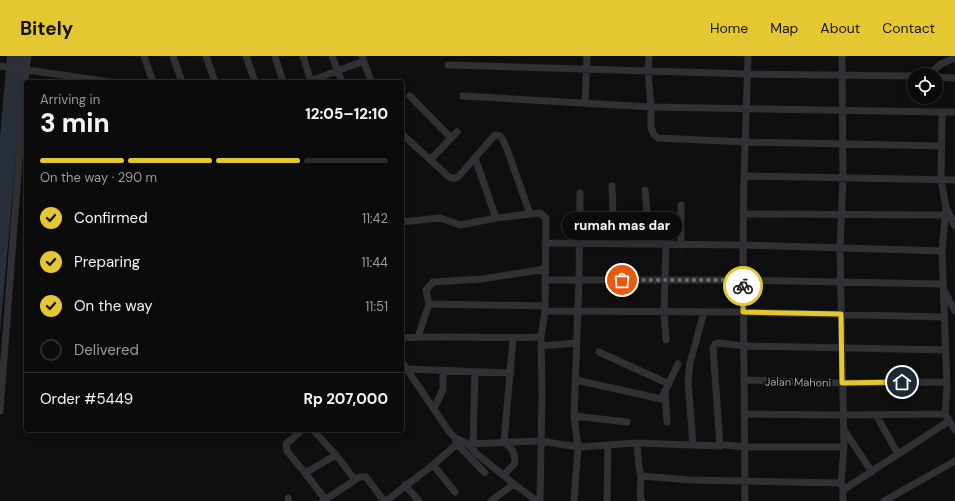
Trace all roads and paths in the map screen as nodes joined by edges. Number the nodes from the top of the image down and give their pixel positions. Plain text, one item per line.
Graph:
1 (28, 56) edge
2 (144, 56) edge
3 (173, 56) edge
4 (206, 56) edge
5 (246, 56) edge
6 (275, 56) edge
7 (303, 56) edge
8 (332, 56) edge
9 (587, 56) edge
10 (649, 56) edge
11 (748, 56) edge
12 (842, 56) edge
13 (363, 58) edge
14 (955, 58) edge
15 (448, 65) dead end
16 (0, 66) edge
17 (936, 68) edge
18 (24, 69) junction
19 (337, 70) junction
20 (586, 70) junction
21 (648, 71) junction
22 (748, 74) junction
23 (842, 75) junction
24 (907, 76) edge
25 (943, 77) edge
26 (955, 78) edge
27 (97, 80) edge
28 (152, 80) edge
29 (181, 80) edge
30 (214, 80) edge
31 (254, 80) edge
32 (282, 80) edge
33 (309, 80) edge
34 (314, 80) edge
35 (341, 80) edge
36 (370, 80) edge
37 (410, 96) dead end
38 (463, 96) dead end
39 (585, 102) junction
40 (651, 107) junction
41 (746, 108) junction
42 (842, 110) junction
43 (942, 112) junction
44 (955, 112) edge
45 (457, 132) dead end
46 (404, 136) edge
47 (451, 138) junction
48 (745, 142) junction
49 (843, 143) junction
50 (941, 146) junction
51 (475, 158) junction
52 (430, 160) junction
53 (744, 176) junction
54 (843, 178) junction
55 (941, 180) junction
56 (955, 180) edge
57 (612, 186) dead end
58 (645, 190) dead end
59 (580, 193) dead end
60 (681, 205) dead end
61 (946, 207) junction
62 (530, 214) junction
63 (743, 214) junction
64 (841, 214) junction
65 (945, 215) junction
66 (496, 218) junction
67 (404, 222) edge
68 (955, 226) edge
69 (545, 243) junction
70 (580, 244) junction
71 (614, 244) junction
72 (650, 244) junction
73 (666, 244) junction
74 (681, 245) junction
75 (743, 245) junction
76 (840, 248) junction
77 (942, 251) junction
78 (545, 269) junction
79 (545, 280) junction
80 (579, 280) junction
81 (664, 280) junction
82 (743, 280) junction
83 (841, 281) junction
84 (943, 286) junction
85 (429, 304) junction
86 (545, 309) junction
87 (578, 311) junction
88 (955, 311) edge
89 (664, 312) junction
90 (704, 312) junction
91 (743, 312) junction
92 (841, 314) junction
93 (944, 316) junction
94 (418, 337) junction
95 (541, 337) junction
96 (404, 338) edge
97 (513, 338) junction
98 (666, 340) dead end
99 (577, 343) junction
100 (541, 346) junction
101 (744, 346) junction
102 (842, 348) junction
103 (946, 350) junction
104 (599, 352) dead end
105 (404, 364) edge
106 (678, 364) dead end
107 (408, 369) junction
108 (443, 371) junction
109 (475, 372) junction
110 (511, 373) junction
111 (576, 380) junction
112 (744, 380) junction
113 (955, 380) edge
114 (842, 383) junction
115 (669, 384) junction
116 (947, 384) junction
117 (665, 392) junction
118 (434, 409) junction
119 (0, 411) edge
120 (744, 414) junction
121 (843, 415) junction
122 (876, 415) junction
123 (574, 416) junction
124 (947, 418) junction
125 (627, 422) dead end
126 (667, 422) dead end
127 (843, 429) junction
128 (955, 430) edge
129 (300, 432) edge
130 (315, 432) edge
131 (456, 441) junction
132 (540, 441) junction
133 (504, 442) junction
134 (637, 443) junction
135 (470, 444) junction
136 (608, 445) junction
137 (693, 445) junction
138 (726, 446) dead end
139 (578, 447) junction
140 (745, 447) junction
141 (844, 448) junction
142 (898, 454) junction
143 (336, 455) junction
144 (955, 461) edge
145 (434, 464) junction
146 (872, 472) junction
147 (305, 473) junction
148 (485, 473) dead end
149 (504, 475) junction
150 (641, 476) junction
151 (355, 480) junction
152 (745, 482) junction
153 (514, 484) junction
154 (406, 485) junction
155 (842, 487) junction
156 (455, 492) dead end
157 (324, 500) edge
158 (385, 501) edge
159 (419, 501) edge
160 (491, 501) edge
161 (539, 501) edge
162 (574, 501) edge
163 (607, 501) edge
164 (642, 501) edge
165 (745, 501) edge
166 (843, 501) edge
167 (884, 501) edge

1 - 18 street
2 - 28 street
3 - 29 street
4 - 30 street
5 - 31 street
6 - 32 street
7 - 33 street
8 - 19 street
9 - 20 street
10 - 21 street
11 - 22 street
12 - 23 street
13 - 19 street
13 - 36 street
14 - 17 street
15 - 20 street
16 - 18 street
18 - 27 street
18 - 119 street
19 - 34 street
19 - 35 street
20 - 21 street
20 - 39 street
21 - 22 street
21 - 40 street
22 - 23 street
22 - 41 street
23 - 24 street
23 - 42 street
25 - 26 street
37 - 47 street
38 - 39 street
39 - 40 street
40 - 41 street
40 - 48 street
41 - 42 street
41 - 48 street
42 - 43 street
42 - 49 street
43 - 44 street
43 - 50 street
45 - 47 street
46 - 52 street
47 - 52 street
48 - 49 street
48 - 53 street
49 - 50 street
49 - 54 street
50 - 55 street
51 - 52 street
51 - 62 street
51 - 66 street
53 - 54 street
53 - 63 street
54 - 55 street
54 - 64 street
55 - 56 street
55 - 61 street
57 - 71 street
58 - 72 street
59 - 70 street
60 - 74 street
61 - 65 street
61 - 68 street
62 - 66 street
62 - 69 street
63 - 64 street
63 - 75 street
64 - 65 street
64 - 76 street
65 - 77 street
66 - 67 street
69 - 70 street
69 - 78 street
70 - 71 street
70 - 80 street
71 - 72 street
72 - 73 street
73 - 74 street
73 - 81 street
74 - 75 street
75 - 76 street
75 - 82 street
76 - 77 street
76 - 83 street
77 - 84 street
78 - 79 street
78 - 85 street
79 - 80 street
79 - 86 street
80 - 81 street
80 - 87 street
81 - 82 street
81 - 89 street
82 - 83 street
82 - 91 street
83 - 84 street
83 - 92 street
84 - 88 street
84 - 93 street
85 - 86 street
85 - 94 street
86 - 87 street
86 - 95 street
87 - 89 street
87 - 99 street
89 - 90 street
89 - 98 street
90 - 91 street
90 - 137 street
91 - 92 street
91 - 101 street
92 - 93 street
92 - 102 street
93 - 103 street
94 - 96 street
94 - 97 street
95 - 97 street
95 - 100 street
97 - 110 street
99 - 100 street
99 - 111 street
100 - 132 street
101 - 102 street
101 - 112 street
101 - 137 street
102 - 103 street
102 - 114 street
103 - 116 street
104 - 115 street
105 - 107 street
106 - 115 street
107 - 108 street
107 - 118 street
108 - 109 street
108 - 118 street
109 - 110 street
109 - 135 street
110 - 133 street
111 - 117 street
111 - 123 street
112 - 114 street, Jalan Mahoni
112 - 120 street
113 - 116 street
114 - 116 street, Jalan Mahoni
114 - 121 street
115 - 117 street
116 - 124 street
117 - 126 street
118 - 131 street
120 - 121 street
120 - 140 street
121 - 122 street
121 - 127 street
122 - 124 street
122 - 142 street
123 - 125 street
123 - 139 street
124 - 128 street
124 - 142 street
127 - 141 street
127 - 146 street
129 - 147 street
130 - 143 street
131 - 135 street
131 - 145 street
131 - 148 street
132 - 133 street
132 - 139 street
132 - 161 street
133 - 135 street
133 - 149 street
134 - 136 street
134 - 137 street
134 - 150 street
135 - 149 street
136 - 139 street
136 - 163 street
138 - 140 street
139 - 162 street
140 - 141 street
140 - 152 street
141 - 155 street
142 - 146 street
143 - 147 street
143 - 151 street
144 - 167 street
145 - 154 street
145 - 156 street
146 - 155 street
147 - 157 street
149 - 153 street
150 - 152 street
150 - 164 street
151 - 157 street
151 - 158 street
152 - 155 street
152 - 165 street
153 - 160 street
153 - 161 street
154 - 158 street
154 - 159 street
155 - 166 street

